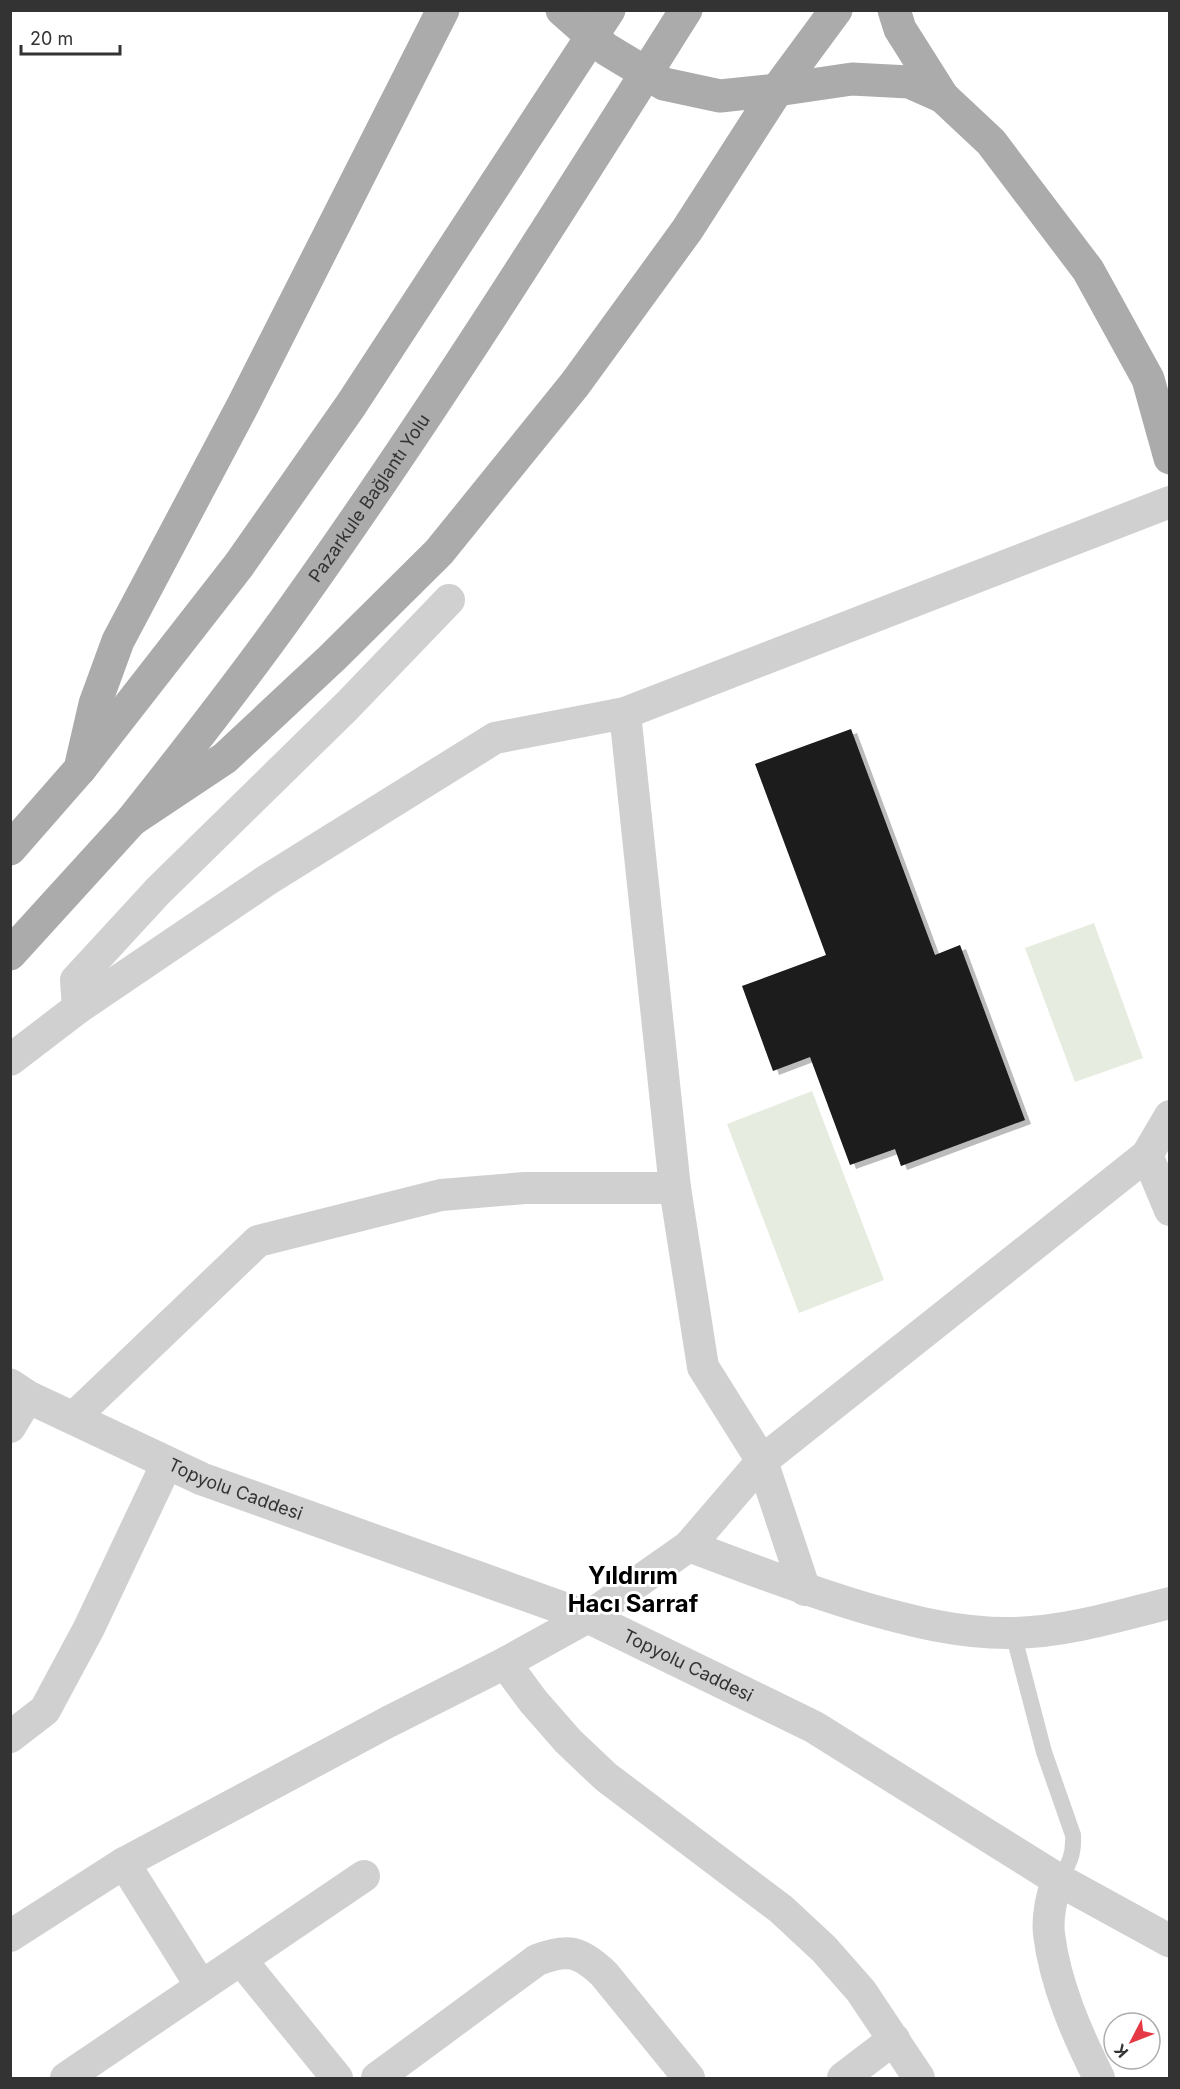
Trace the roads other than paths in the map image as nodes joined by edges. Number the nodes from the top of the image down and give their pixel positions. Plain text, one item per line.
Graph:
1 (443, 10) edge
2 (562, 10) edge
3 (609, 10) edge
4 (686, 10) edge
5 (836, 10) edge
6 (894, 10) edge
7 (777, 90) junction
8 (943, 97) junction
9 (1170, 458) edge
10 (1170, 502) edge
11 (449, 600) dead end
12 (625, 713) junction
13 (80, 769) junction
14 (132, 820) junction
15 (10, 849) edge
16 (10, 954) edge
17 (78, 1008) junction
18 (10, 1060) edge
19 (1170, 1116) edge
20 (1147, 1155) junction
21 (675, 1188) junction
22 (1170, 1210) edge
23 (20, 1391) edge
24 (73, 1418) junction
25 (10, 1426) edge
26 (762, 1461) junction
27 (167, 1463) junction
28 (689, 1546) junction
29 (805, 1590) junction
30 (1170, 1603) edge
31 (588, 1617) junction
32 (1013, 1633) junction
33 (505, 1664) junction
34 (10, 1737) edge
35 (124, 1863) junction
36 (364, 1876) dead end
37 (1057, 1879) junction
38 (10, 1936) edge
39 (1170, 1941) edge
40 (241, 1960) junction
41 (201, 1986) junction
42 (894, 2039) junction
43 (66, 2079) edge
44 (337, 2079) edge
45 (376, 2079) edge
46 (689, 2079) edge
47 (843, 2079) edge
48 (919, 2079) edge
49 (1099, 2079) edge

1 - 13 main road
2 - 7 main road
3 - 13 main road, bridge
4 - 14 main road, Pazarkule Bağlantı Yolu, bridge
5 - 7 main road
6 - 8 main road
7 - 8 main road
7 - 14 main road
8 - 9 main road
10 - 12 street
11 - 17 street
12 - 17 street
12 - 21 street
13 - 15 main road
14 - 16 main road, Pazarkule Bağlantı Yolu
17 - 18 street
19 - 20 street
20 - 22 street
20 - 26 street
21 - 24 street
21 - 26 street
23 - 24 street, Topyolu Caddesi
23 - 25 street
24 - 27 street, Topyolu Caddesi
26 - 28 street
26 - 29 street
27 - 31 street, Topyolu Caddesi
27 - 34 street
28 - 29 street
28 - 31 street
29 - 32 street
30 - 32 street
31 - 33 street
31 - 37 street, Topyolu Caddesi
32 - 37 lane
33 - 35 street
33 - 42 street
35 - 38 street
35 - 41 street
36 - 40 street
37 - 39 street, Topyolu Caddesi
37 - 49 street
40 - 41 street
40 - 44 street
41 - 43 street
42 - 47 street
42 - 48 street
45 - 46 street

